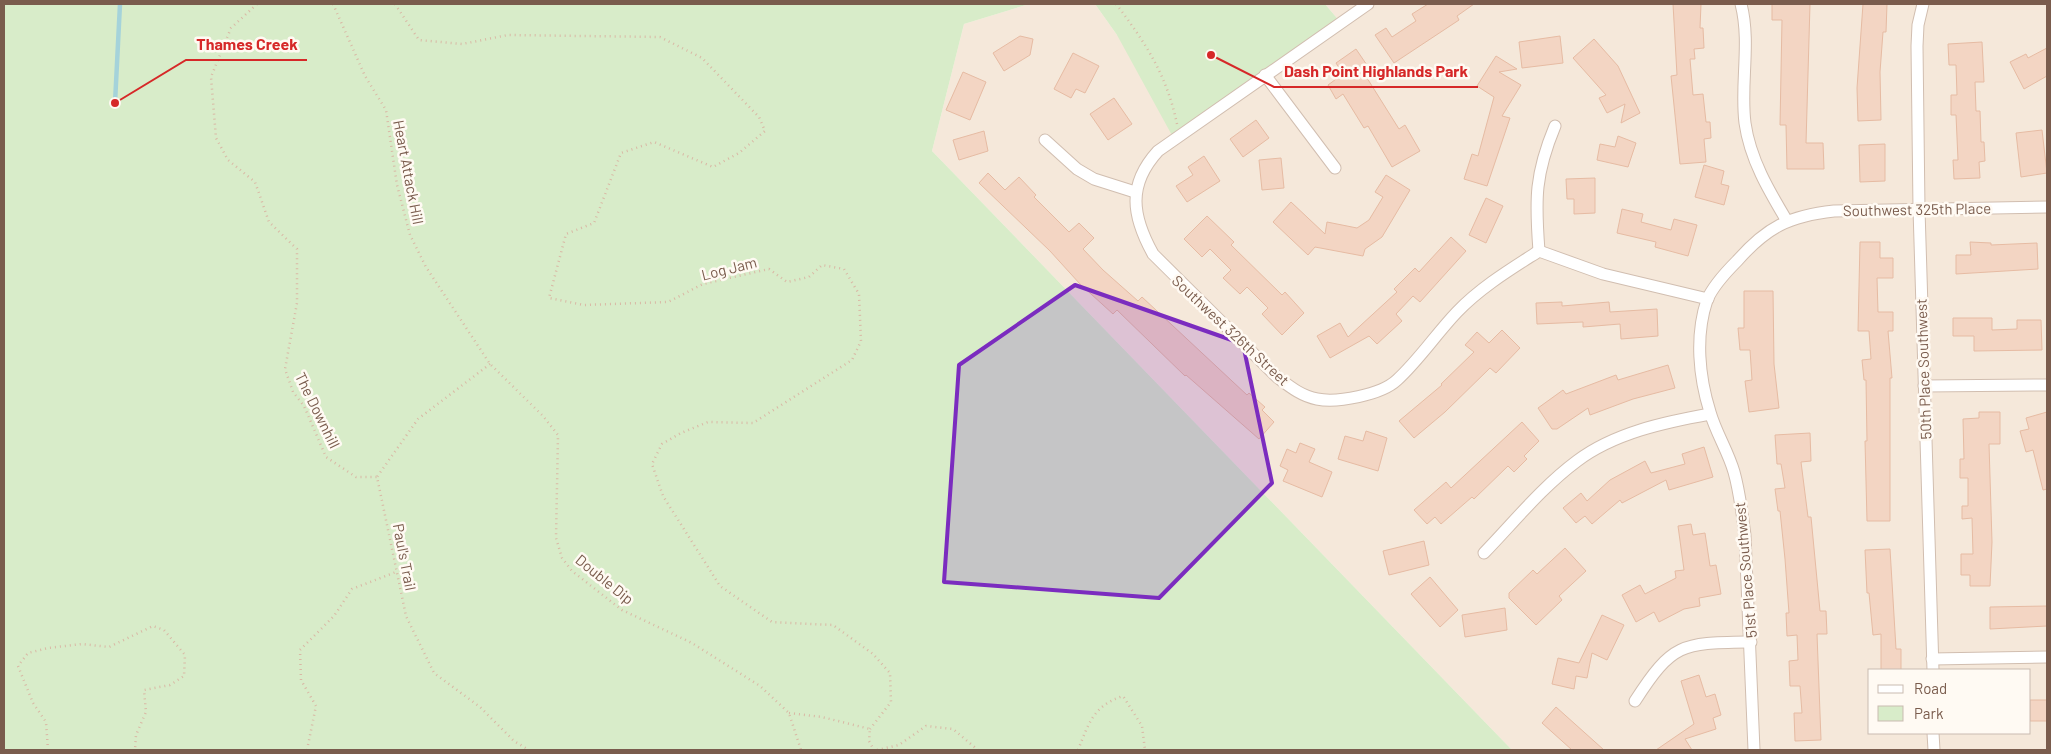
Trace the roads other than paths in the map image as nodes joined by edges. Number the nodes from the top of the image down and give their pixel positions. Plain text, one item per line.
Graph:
1 (1368, 4) edge
2 (1741, 4) edge
3 (1923, 4) edge
4 (1265, 75) junction
5 (1555, 126) dead end
6 (1045, 140) dead end
7 (1335, 168) dead end
8 (1135, 192) junction
9 (2047, 208) edge
10 (1919, 209) junction
11 (1788, 221) junction
12 (1539, 251) junction
13 (1708, 299) junction
14 (2047, 385) edge
15 (1924, 386) junction
16 (1710, 414) junction
17 (1484, 553) dead end
18 (1751, 642) junction
19 (2047, 657) edge
20 (1932, 665) edge
21 (1635, 701) dead end
22 (1934, 734) edge
23 (1754, 750) edge
24 (1934, 750) edge

1 - 4 street
2 - 11 street
3 - 10 street, 50th Place Southwest
4 - 7 street
4 - 8 street
5 - 12 street
6 - 8 street
8 - 12 street, Southwest 326th Street
9 - 10 street, Southwest 325th Place
10 - 11 street, Southwest 325th Place
10 - 15 street, 50th Place Southwest
11 - 13 street, 51st Place Southwest
12 - 13 street
13 - 16 street, 51st Place Southwest
14 - 15 street
15 - 20 street, 50th Place Southwest
16 - 17 street
16 - 18 street, 51st Place Southwest
18 - 21 street
18 - 23 street, 51st Place Southwest
19 - 20 street
22 - 24 street

